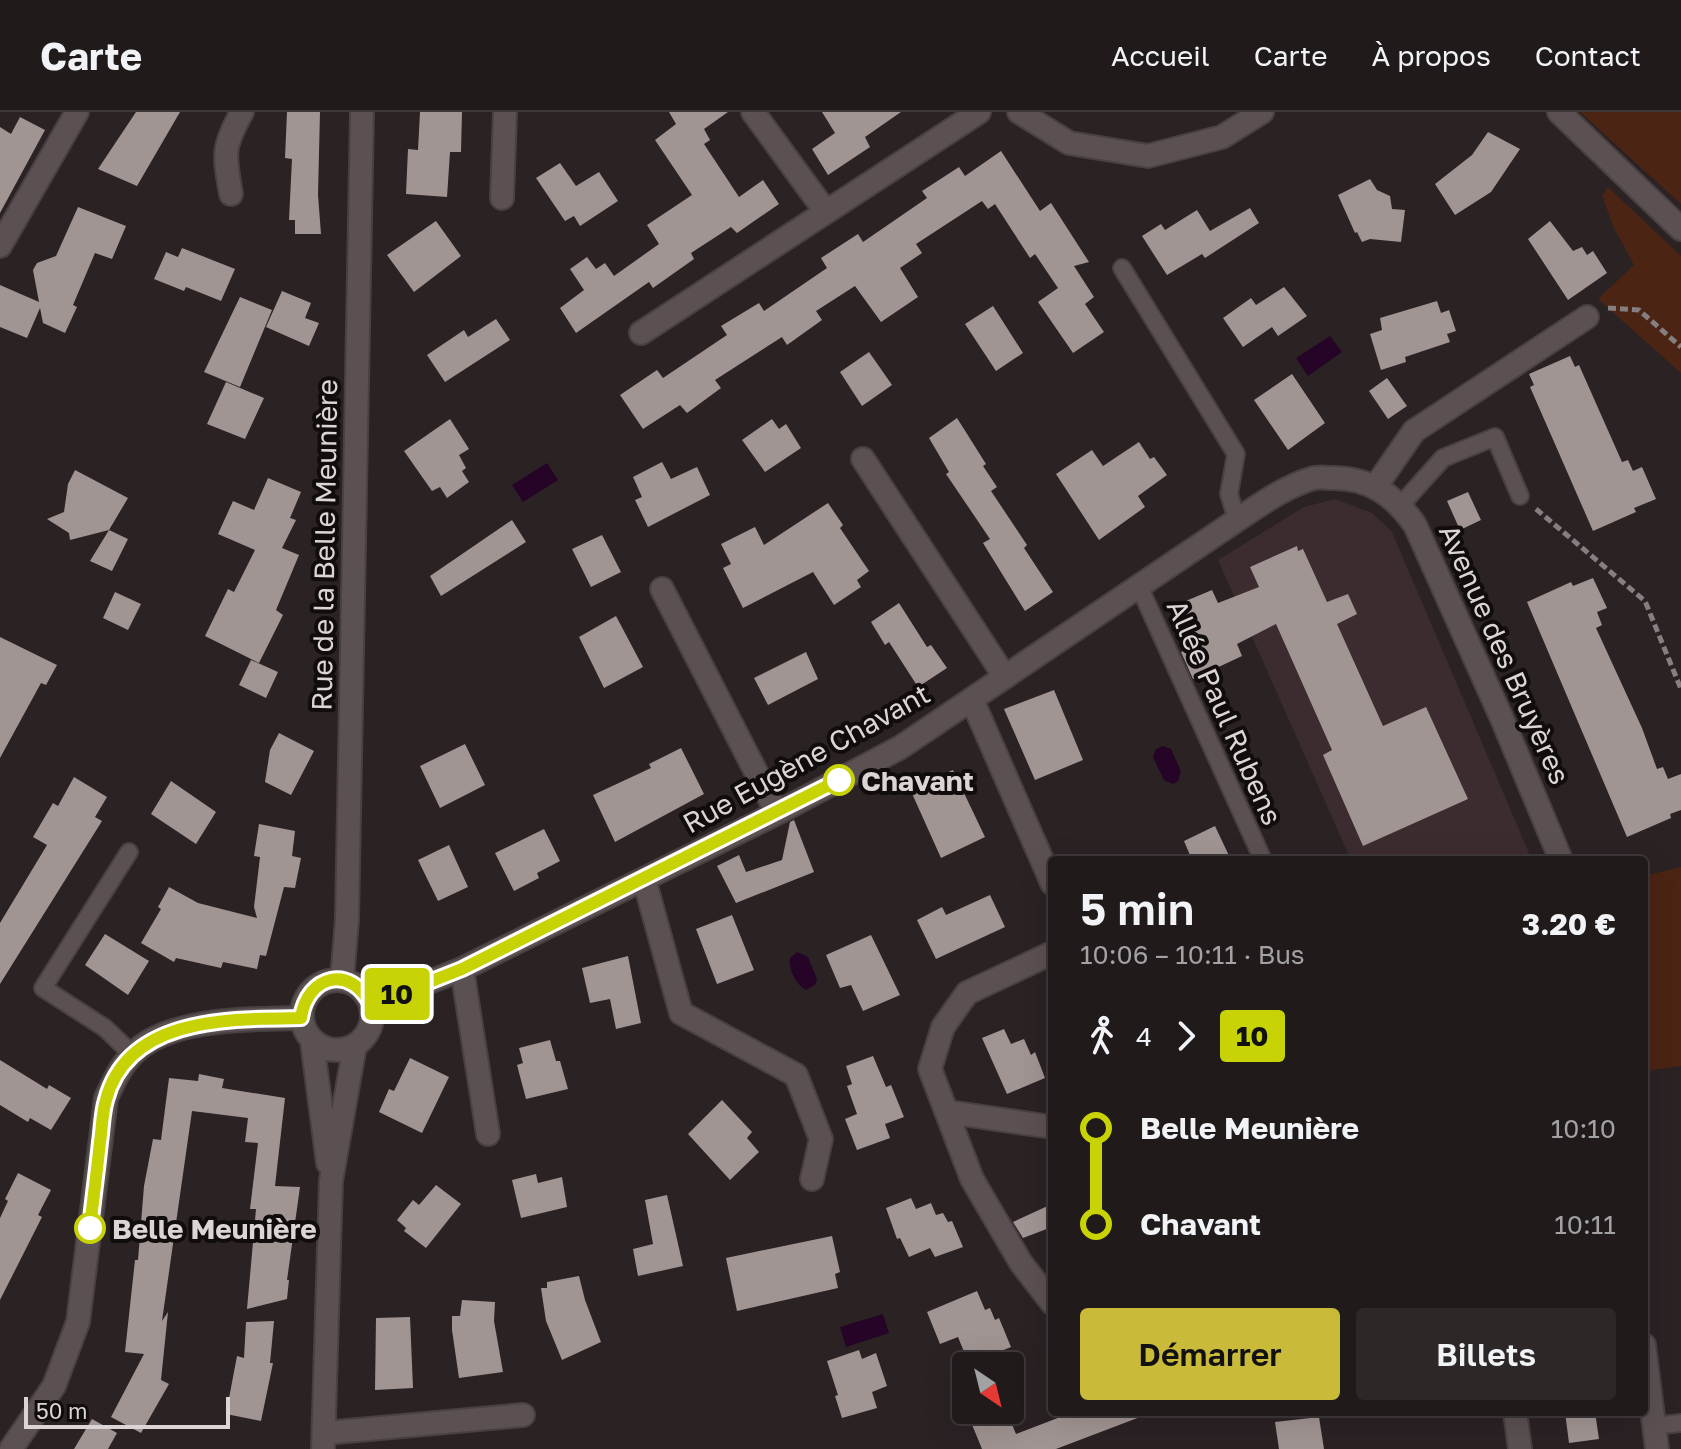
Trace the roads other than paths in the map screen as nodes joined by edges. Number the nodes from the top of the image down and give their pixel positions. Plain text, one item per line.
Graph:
1 (77, 112) edge
2 (242, 112) edge
3 (362, 112) edge
4 (505, 112) edge
5 (753, 112) edge
6 (979, 112) edge
7 (1019, 112) edge
8 (1262, 112) edge
9 (1559, 112) edge
10 (231, 194) dead end
11 (502, 198) dead end
12 (826, 212) junction
13 (1681, 229) edge
14 (0, 246) edge
15 (1122, 268) dead end
16 (1597, 313) road end
17 (641, 333) dead end
18 (863, 459) dead end
19 (1376, 486) junction
20 (1520, 496) road end
21 (1401, 505) junction
22 (1237, 520) junction
23 (1139, 586) junction
24 (662, 589) dead end
25 (1005, 677) junction
26 (972, 700) junction
27 (777, 813) junction
28 (129, 852) dead end
29 (1261, 856) edge
30 (1560, 856) edge
31 (1048, 874) edge
32 (644, 879) junction
33 (1048, 955) edge
34 (462, 969) junction
35 (342, 979) junction
36 (371, 1005) junction
37 (301, 1018) junction
38 (312, 1041) junction
39 (355, 1045) junction
40 (132, 1054) junction
41 (948, 1112) junction
42 (1048, 1126) edge
43 (488, 1134) dead end
44 (812, 1179) dead end
45 (331, 1181) junction
46 (1048, 1298) edge
47 (1648, 1377) edge
48 (523, 1415) dead end
49 (1516, 1416) edge
50 (1681, 1423) edge
51 (1654, 1426) junction
52 (324, 1441) edge
53 (11, 1449) edge
54 (1520, 1449) edge
55 (1657, 1449) edge

1 - 14 street
2 - 10 street
3 - 35 street, Rue de la Belle Meunière
4 - 11 street
5 - 12 street
6 - 12 street
7 - 8 street
9 - 13 street
12 - 17 street
15 - 22 lane
16 - 19 street
18 - 25 street
19 - 21 street, Avenue des Bruyères
19 - 22 street, Rue Eugène Chavant
20 - 21 lane
21 - 30 street, Avenue des Bruyères
22 - 23 street, Rue Eugène Chavant
23 - 25 street, Rue Eugène Chavant
23 - 29 lane, Allée Paul Rubens
24 - 27 street
25 - 26 street, Rue Eugène Chavant
26 - 27 street, Rue Eugène Chavant
26 - 31 street
27 - 32 street, Rue Eugène Chavant
28 - 40 lane
32 - 34 street, Rue Eugène Chavant
32 - 44 street
33 - 41 street
34 - 36 street, Rue Eugène Chavant
34 - 43 street
35 - 36 street
35 - 37 street
36 - 39 street
37 - 38 street
37 - 40 street
38 - 39 street
38 - 45 street
39 - 45 street
40 - 53 street
41 - 42 street
41 - 46 street
45 - 52 street
47 - 51 street
48 - 52 street
49 - 54 street
50 - 51 lane
51 - 55 street

